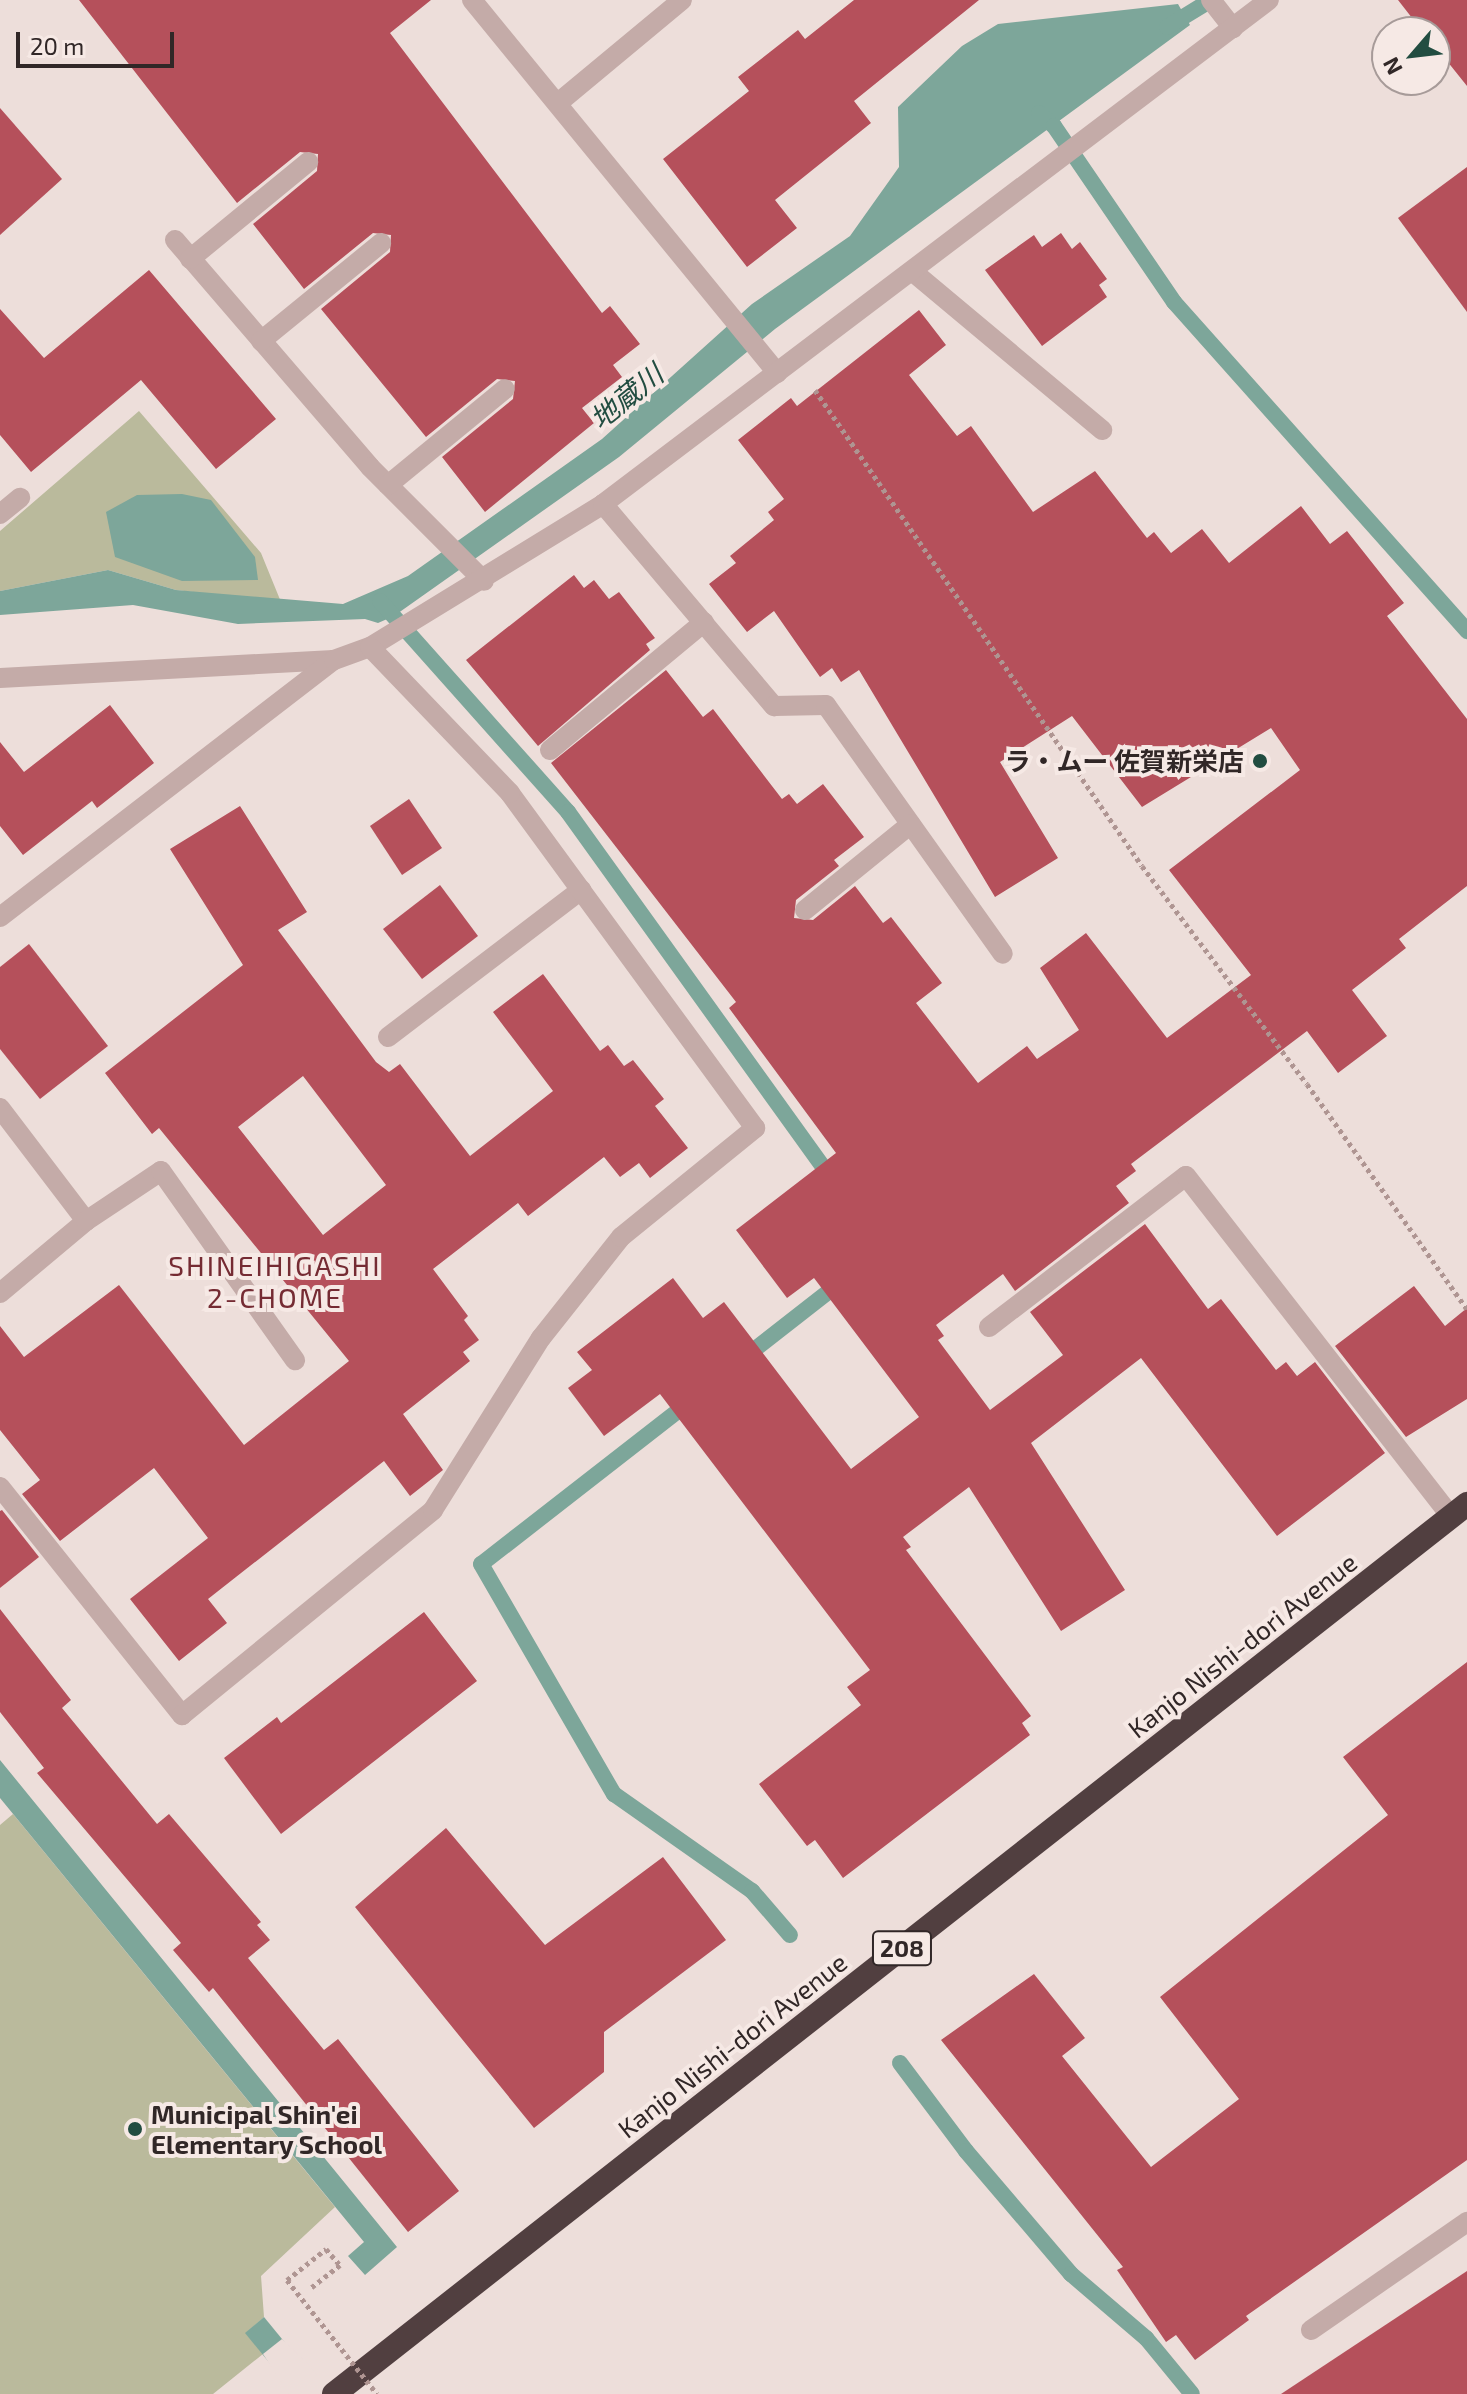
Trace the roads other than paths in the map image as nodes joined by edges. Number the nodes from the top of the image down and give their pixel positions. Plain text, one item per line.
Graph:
1 (472, 0) edge
2 (682, 0) edge
3 (1211, 0) edge
4 (1269, 0) edge
5 (1233, 28) junction
6 (558, 103) junction
7 (308, 162) dead end
8 (175, 240) dead end
9 (381, 243) dead end
10 (190, 259) junction
11 (912, 271) junction
12 (261, 341) junction
13 (777, 373) junction
14 (505, 389) dead end
15 (1102, 430) dead end
16 (388, 485) junction
17 (20, 498) dead end
18 (603, 504) junction
19 (0, 514) edge
20 (484, 581) junction
21 (704, 622) junction
22 (370, 647) junction
23 (334, 660) junction
24 (0, 678) edge
25 (550, 750) dead end
26 (911, 824) junction
27 (581, 890) junction
28 (805, 910) dead end
29 (0, 917) edge
30 (1003, 954) dead end
31 (388, 1037) dead end
32 (0, 1108) edge
33 (86, 1221) junction
34 (0, 1293) edge
35 (989, 1327) dead end
36 (295, 1360) dead end
37 (0, 1487) edge
38 (1459, 1510) edge
39 (1467, 2222) edge
40 (1311, 2330) dead end
41 (335, 2393) edge

1 - 6 street
2 - 6 street
3 - 5 street
4 - 5 street
5 - 11 street
6 - 13 street
7 - 10 street
8 - 10 street
9 - 12 street
10 - 12 street
11 - 13 street
11 - 15 street
12 - 16 street
13 - 18 street
14 - 16 street
16 - 20 street
17 - 19 street
18 - 20 street
18 - 21 street
20 - 22 street
21 - 25 street
21 - 26 street
22 - 23 street
22 - 27 street
23 - 24 street
23 - 29 street
26 - 28 street
26 - 30 street
27 - 31 street
27 - 37 street
32 - 33 street
33 - 34 street
33 - 36 street
35 - 38 street
38 - 41 highway, Kanjo Nishi-dori Avenue / 208
39 - 40 street

